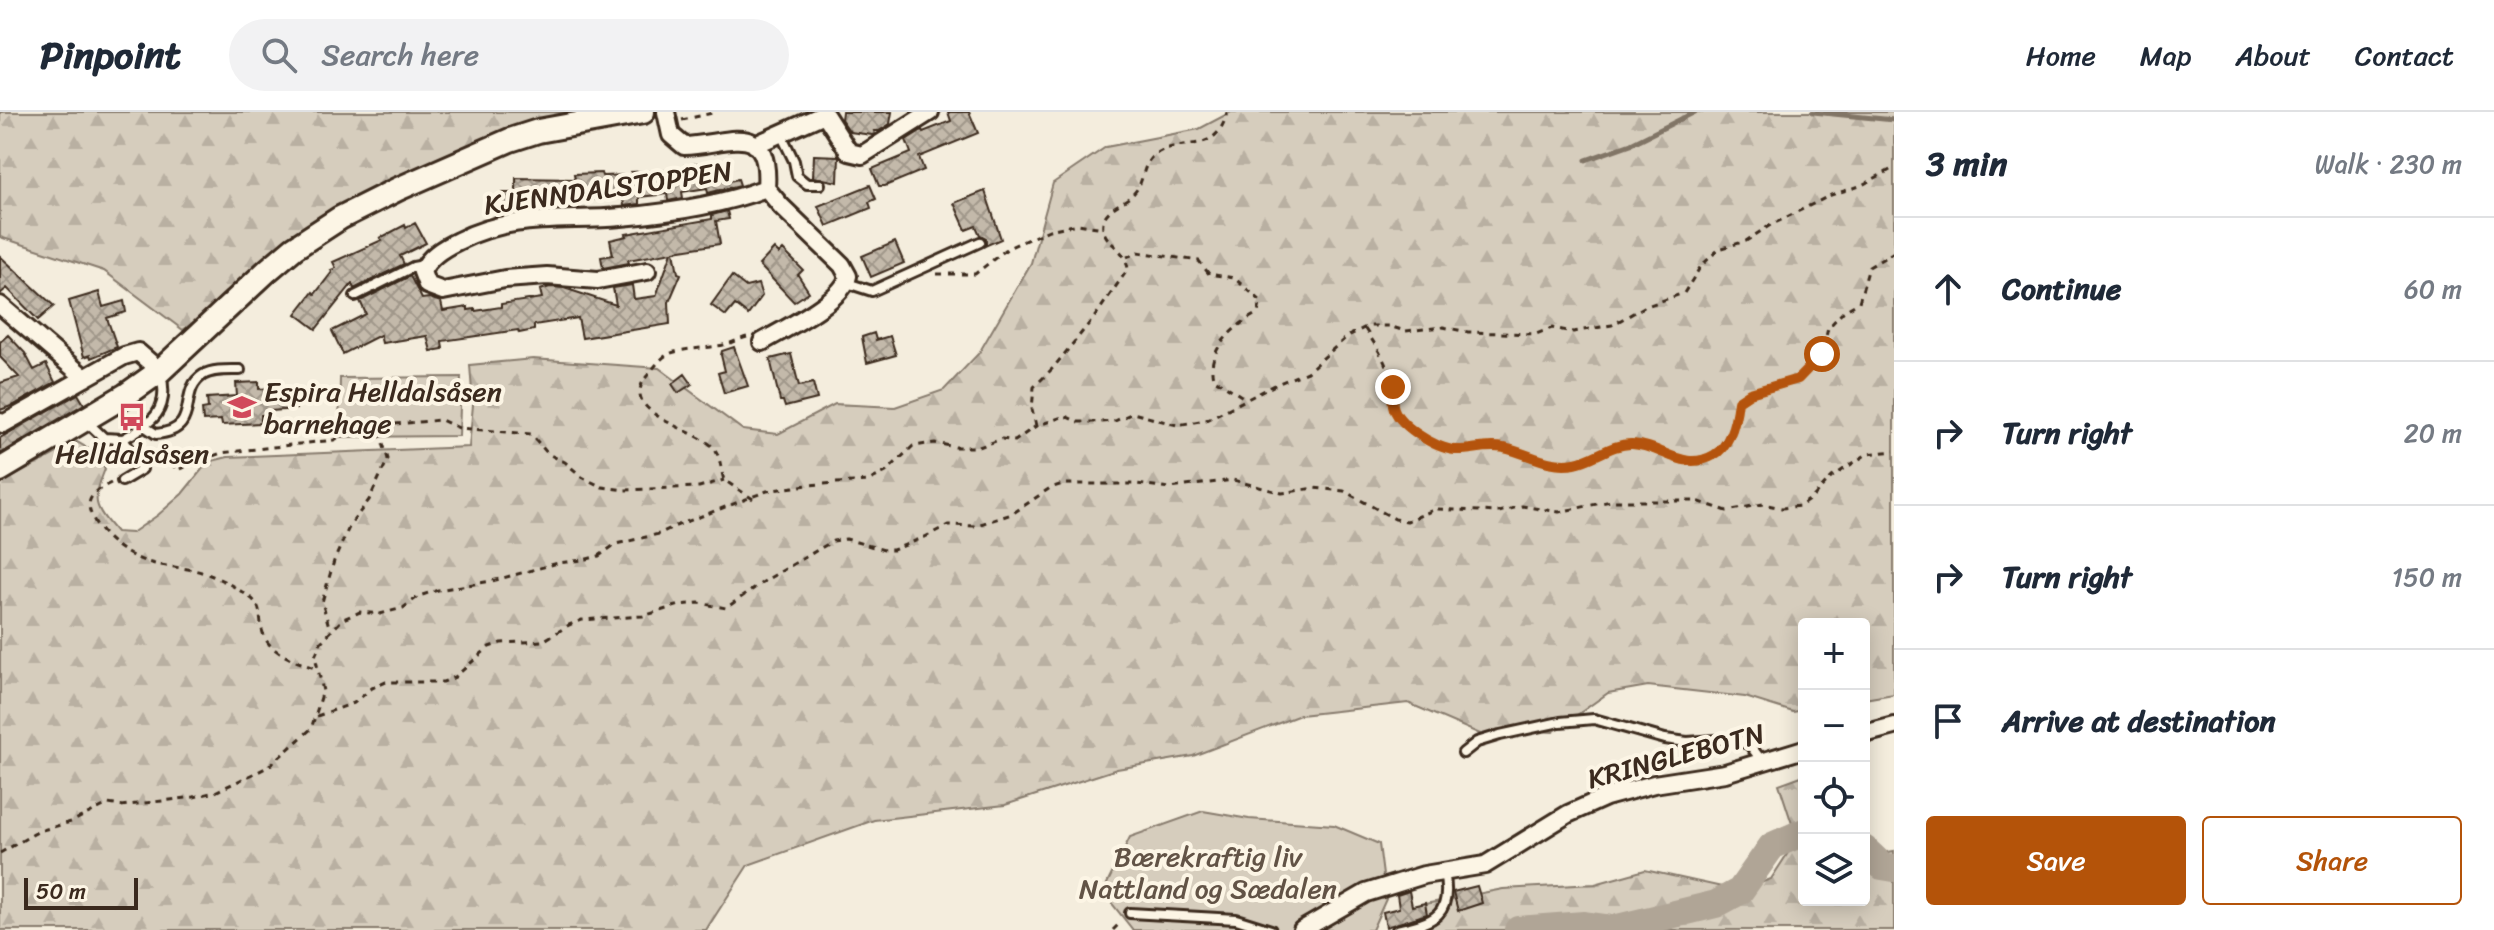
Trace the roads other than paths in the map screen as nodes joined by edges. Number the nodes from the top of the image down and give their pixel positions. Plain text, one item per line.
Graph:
1 (643, 112) edge
2 (930, 112) edge
3 (666, 117) edge
4 (780, 134) junction
5 (755, 145) junction
6 (820, 184) dead end
7 (766, 188) junction
8 (980, 242) dead end
9 (425, 265) junction
10 (647, 271) dead end
11 (847, 283) junction
12 (355, 296) dead end
13 (0, 305) edge
14 (766, 339) road end
15 (240, 370) dead end
16 (160, 371) junction
17 (85, 378) junction
18 (84, 420) junction
19 (0, 422) edge
20 (144, 426) junction
21 (123, 439) junction
22 (0, 470) edge
23 (122, 481) road end
24 (1894, 726) edge
25 (1870, 732) edge
26 (1798, 751) edge
27 (1463, 753) dead end
28 (1762, 761) junction
29 (1444, 872) junction
30 (1130, 913) dead end
31 (1271, 930) edge
32 (1302, 930) edge
33 (1397, 930) edge

1 - 16 main road
2 - 4 street, KJENNDALSTOPPEN
3 - 5 street, KJENNDALSTOPPEN
4 - 5 street, KJENNDALSTOPPEN
4 - 6 lane
5 - 7 street, KJENNDALSTOPPEN
7 - 9 street, KJENNDALSTOPPEN
7 - 11 street, KJENNDALSTOPPEN
8 - 11 lane
9 - 10 street
9 - 12 lane
11 - 14 street
13 - 17 street
15 - 20 lane
16 - 17 street
16 - 18 main road
16 - 20 lane
17 - 19 street
18 - 21 lane
18 - 22 main road
20 - 21 lane
21 - 23 lane
24 - 25 street
26 - 28 street, KRINGLEBOTN
27 - 28 lane
28 - 29 street, KRINGLEBOTN
29 - 32 street, KRINGLEBOTN
29 - 33 lane
30 - 31 lane

